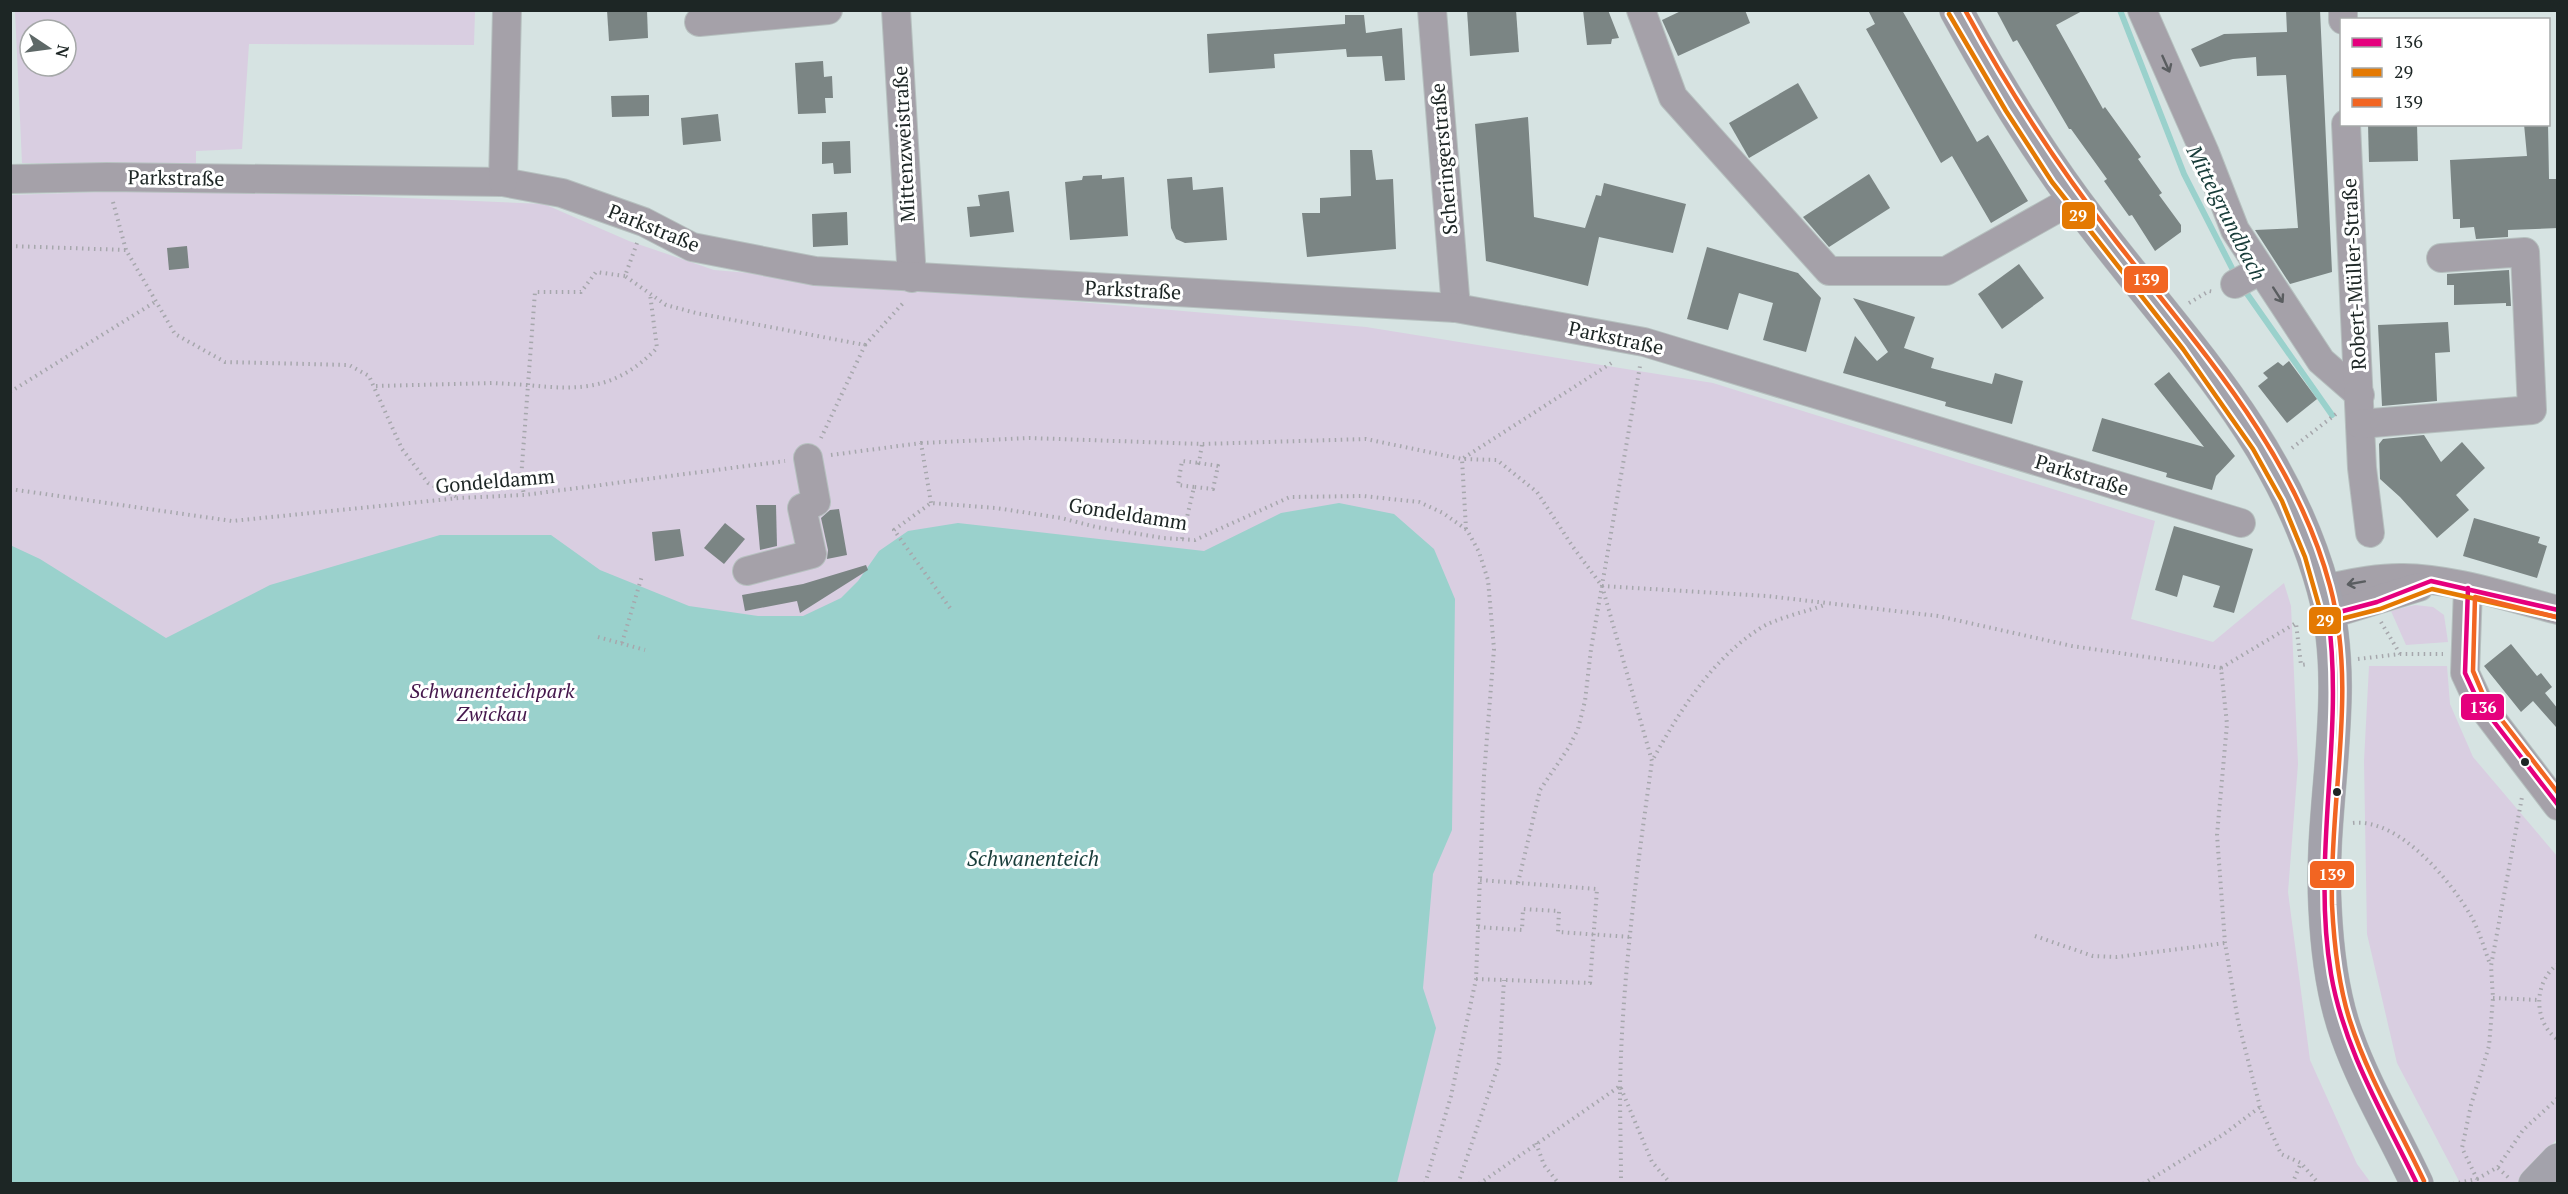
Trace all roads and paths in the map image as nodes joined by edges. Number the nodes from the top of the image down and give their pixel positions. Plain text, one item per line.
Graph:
1 (507, 10) edge
2 (828, 10) edge
3 (896, 10) edge
4 (1432, 10) edge
5 (1641, 10) edge
6 (1956, 10) edge
7 (2142, 10) edge
8 (699, 22) dead end
9 (2346, 126) edge
10 (107, 177) junction
11 (10, 179) edge
12 (503, 182) junction
13 (2074, 200) junction
14 (644, 222) junction
15 (10, 246) edge
16 (126, 250) junction
17 (2441, 258) dead end
18 (625, 276) junction
19 (912, 278) junction
20 (650, 293) junction
21 (2201, 295) dead end
22 (155, 302) junction
23 (2188, 304) dead end
24 (1456, 308) junction
25 (1644, 342) junction
26 (865, 345) junction
27 (528, 385) junction
28 (376, 386) junction
29 (10, 392) edge
30 (2360, 395) junction
31 (2360, 424) junction
32 (921, 443) junction
33 (1202, 444) junction
34 (808, 458) junction
35 (1462, 459) junction
36 (1199, 463) junction
37 (2272, 463) junction
38 (1194, 487) junction
39 (10, 489) edge
40 (524, 495) junction
41 (459, 498) junction
42 (931, 504) junction
43 (2241, 523) dead end
44 (1467, 530) junction
45 (2370, 533) dead end
46 (1182, 539) junction
47 (747, 571) dead end
48 (642, 576) dead end
49 (1602, 586) junction
50 (2468, 588) junction
51 (2326, 602) junction
52 (1825, 605) junction
53 (950, 608) dead end
54 (2558, 610) edge
55 (2296, 623) dead end
56 (598, 637) dead end
57 (621, 644) junction
58 (645, 650) dead end
59 (2466, 655) junction
60 (2334, 662) junction
61 (2221, 668) junction
62 (1652, 761) junction
63 (2528, 767) junction
64 (2558, 806) edge
65 (2326, 822) junction
66 (1480, 880) junction
67 (1518, 883) junction
68 (1478, 927) junction
69 (1593, 934) junction
70 (2035, 936) dead end
71 (1631, 937) junction
72 (2225, 943) junction
73 (2558, 964) edge
74 (2491, 966) junction
75 (1476, 979) junction
76 (1504, 980) junction
77 (2493, 998) junction
78 (2539, 1000) junction
79 (2558, 1040) edge
80 (1620, 1086) junction
81 (2558, 1098) edge
82 (2260, 1107) junction
83 (1536, 1143) junction
84 (2558, 1160) edge
85 (2301, 1163) junction
86 (2498, 1167) junction
87 (2477, 1179) junction
88 (1425, 1184) edge
89 (1458, 1184) edge
90 (1479, 1184) edge
91 (1559, 1184) edge
92 (1621, 1184) edge
93 (1671, 1184) edge
94 (2143, 1184) edge
95 (2292, 1184) edge
96 (2319, 1184) edge
97 (2417, 1184) edge
98 (2453, 1184) edge
99 (2515, 1184) edge
100 (2535, 1184) edge

1 - 12 street
2 - 8 street
3 - 19 street, Mittenzweistraße
4 - 24 street, Scheringerstraße
5 - 13 street
6 - 13 main road
7 -> 30 street
9 - 30 street, Robert-Müller-Straße
10 - 11 street, Parkstraße
10 - 12 street, Parkstraße
10 - 16 path
12 - 14 street, Parkstraße
13 - 37 main road
14 - 18 path
14 - 19 street, Parkstraße
15 - 16 path
16 - 22 path
17 - 31 street
18 - 20 path
18 - 27 path
19 - 24 street, Parkstraße
19 - 26 path
20 - 26 path
20 - 27 path
21 - 23 path
22 - 28 path
22 - 29 path
24 - 25 street, Parkstraße
25 - 35 path
25 - 43 street, Parkstraße
25 - 49 path
26 - 34 path
27 - 28 path
27 - 40 path
28 - 41 path
30 - 31 street, Robert-Müller-Straße
30 - 37 path
31 - 45 street, Robert-Müller-Straße
32 - 33 path, Gondeldamm
32 - 34 path, Gondeldamm
32 - 42 path
33 - 35 path, Gondeldamm
33 - 36 path
34 - 40 path, Gondeldamm
34 - 47 street
35 - 44 path
35 - 49 path, Gondeldamm
36 - 38 path
36 - 38 path
37 - 51 main road
38 - 46 path
39 - 41 path, Gondeldamm
40 - 41 path, Gondeldamm
42 - 46 path, Gondeldamm
42 - 53 path
44 - 46 path, Gondeldamm
44 - 66 path
48 - 57 path
49 - 52 path
49 - 62 path
49 - 67 path
50 - 51 street
50 - 54 street
50 - 59 street
51 - 60 main road
52 - 61 path
52 - 62 path
55 - 61 path
56 - 57 path
57 - 58 path
59 - 60 path
59 - 63 street
60 - 65 main road
61 - 72 path
62 - 71 path
63 - 64 street
63 - 74 path
65 - 74 path
65 - 97 main road
66 - 67 path
66 - 68 path
67 - 69 path
68 - 69 path
68 - 75 path
69 - 71 path
69 - 76 path
70 - 72 path
71 - 80 path
72 - 82 path
73 - 78 path
74 - 77 path
75 - 76 path
75 - 88 path
76 - 89 path
77 - 78 path
77 - 87 path
78 - 79 path
80 - 83 path
80 - 92 path
80 - 93 path
81 - 86 path
82 - 85 path
82 - 94 path
83 - 90 path
83 - 91 path
84 - 100 main road
85 - 95 path
85 - 96 path
86 - 87 path
86 - 99 path
87 - 98 path

